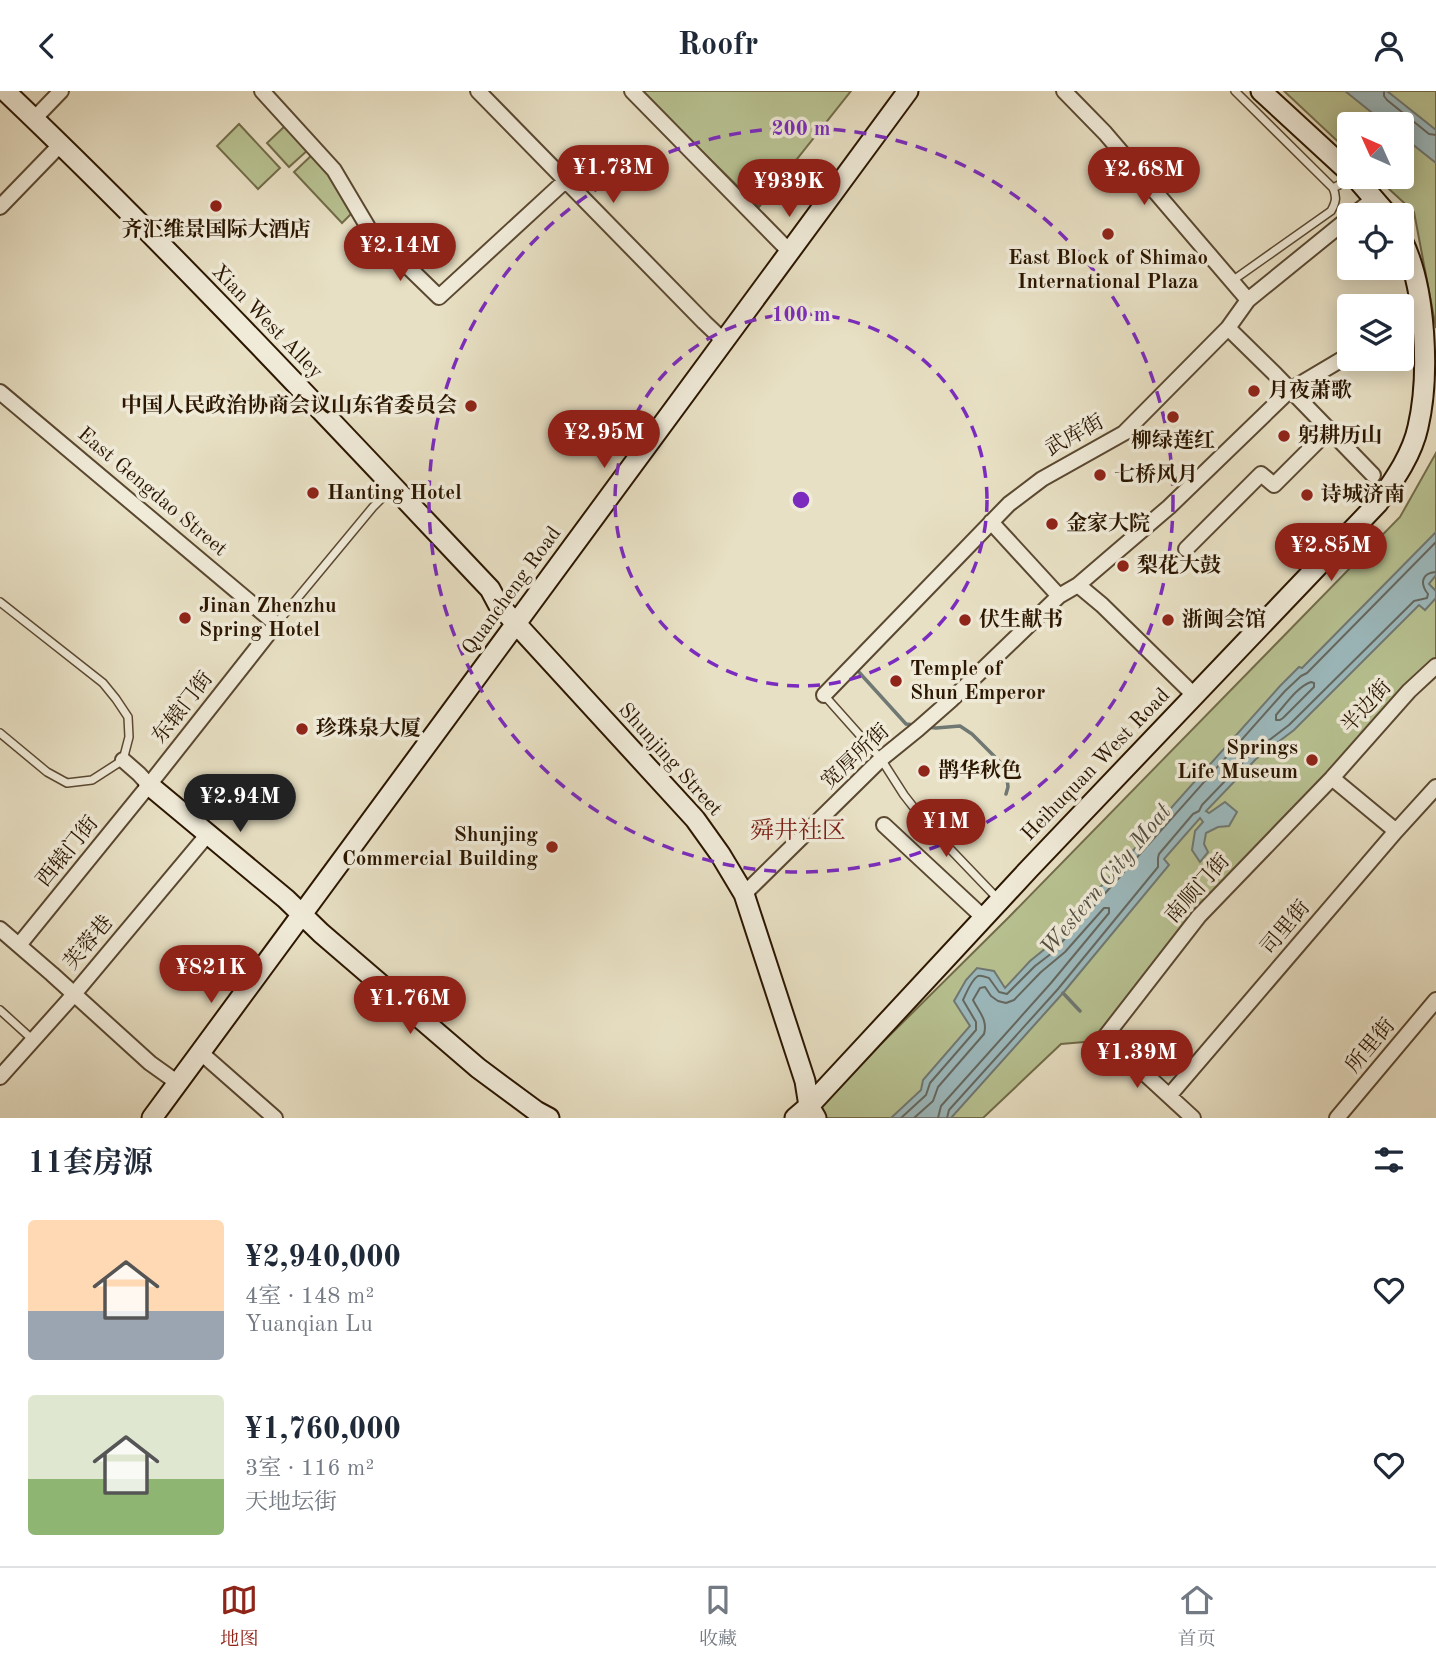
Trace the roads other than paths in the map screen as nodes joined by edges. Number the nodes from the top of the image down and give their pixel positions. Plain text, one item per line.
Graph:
1 (5, 91) edge
2 (61, 91) edge
3 (262, 91) edge
4 (478, 91) edge
5 (632, 91) edge
6 (908, 91) edge
7 (1064, 91) edge
8 (1235, 91) edge
9 (1258, 97) edge
10 (34, 119) junction
11 (60, 145) junction
12 (1337, 161) edge
13 (565, 181) junction
14 (1337, 186) edge
15 (1333, 188) junction
16 (1366, 189) edge
17 (1375, 198) junction
18 (1369, 203) edge
19 (1379, 203) edge
20 (0, 207) edge
21 (1337, 228) edge
22 (790, 252) junction
23 (1414, 273) edge
24 (1232, 281) junction
25 (1248, 300) junction
26 (1227, 328) junction
27 (724, 341) junction
28 (1337, 362) edge
29 (1290, 390) junction
30 (0, 392) edge
31 (1330, 429) junction
32 (1373, 475) dead end
33 (393, 487) junction
34 (991, 522) junction
35 (1186, 549) dead end
36 (1078, 585) junction
37 (1059, 596) junction
38 (0, 602) edge
39 (516, 623) junction
40 (276, 624) junction
41 (1436, 666) edge
42 (824, 695) joint
43 (1195, 696) junction
44 (0, 733) edge
45 (881, 759) junction
46 (123, 760) junction
47 (1332, 778) junction
48 (149, 785) junction
49 (1436, 787) edge
50 (884, 825) dead end
51 (1396, 831) junction
52 (208, 834) junction
53 (744, 894) junction
54 (999, 901) junction
55 (302, 915) junction
56 (984, 918) junction
57 (0, 929) edge
58 (19, 945) junction
59 (73, 994) junction
60 (1436, 1000) edge
61 (0, 1010) edge
62 (33, 1040) junction
63 (200, 1052) junction
64 (0, 1077) edge
65 (178, 1083) junction
66 (1169, 1096) junction
67 (807, 1114) edge
68 (152, 1118) edge
69 (275, 1118) edge
70 (549, 1118) edge
71 (1193, 1118) edge
72 (1337, 1118) edge

1 - 10 main road, Xian West Alley
2 - 10 street
3 - 13 street
4 - 13 street
5 - 22 street
6 - 22 main road, Quancheng Road
7 - 24 street
8 - 9 lane
9 - 12 main road
9 - 15 lane
10 - 11 main road, Xian West Alley
11 - 20 street
11 - 33 main road, Xian West Alley
13 - 27 street
14 - 15 lane
15 - 24 lane
16 - 17 main road
17 - 18 street, 武库街
17 - 19 main road
21 - 25 street, 武库街
22 - 27 main road, Quancheng Road
23 - 43 main road, Heihuquan West Road
24 - 25 street
25 - 26 street, 武库街
26 - 29 street
26 - 34 street, 武库街
27 - 39 main road, Quancheng Road
28 - 29 street
29 - 31 street
29 - 36 street
30 - 40 street, East Gengdao Street
31 - 32 street
31 - 35 street
33 - 39 main road, Xian West Alley
33 - 40 lane
34 - 37 street
34 - 42 street, 武库街
36 - 37 street, 宽厚所街
36 - 43 street
37 - 45 street, 宽厚所街
38 - 46 lane
39 - 53 main road, Shunjing Street
39 - 55 main road, Quancheng Road
40 - 48 street, 东辕门街
41 - 47 street, 半边街
42 - 45 lane
43 - 54 main road, Heihuquan West Road
44 - 46 lane
45 - 53 street, 宽厚所街
45 - 54 lane
46 - 48 street
47 - 51 street
47 - 66 street, 南顺门街
48 - 52 main road
48 - 58 street, 西辕门街
49 - 51 street, 司里街
50 - 56 street
51 - 66 street, 司里街
52 - 55 main road
52 - 59 street, 芙蓉巷
53 - 67 main road, Shunjing Street
54 - 56 main road, Heihuquan West Road
55 - 63 main road, Quancheng Road
55 - 70 main road
56 - 67 main road, Heihuquan West Road
57 - 58 street
58 - 59 street
59 - 62 street, 芙蓉巷
59 - 65 street
60 - 72 street, 所里街
61 - 62 lane
62 - 64 street, 芙蓉巷
63 - 65 main road, Quancheng Road
63 - 69 street
65 - 68 main road, Quancheng Road
66 - 71 street

